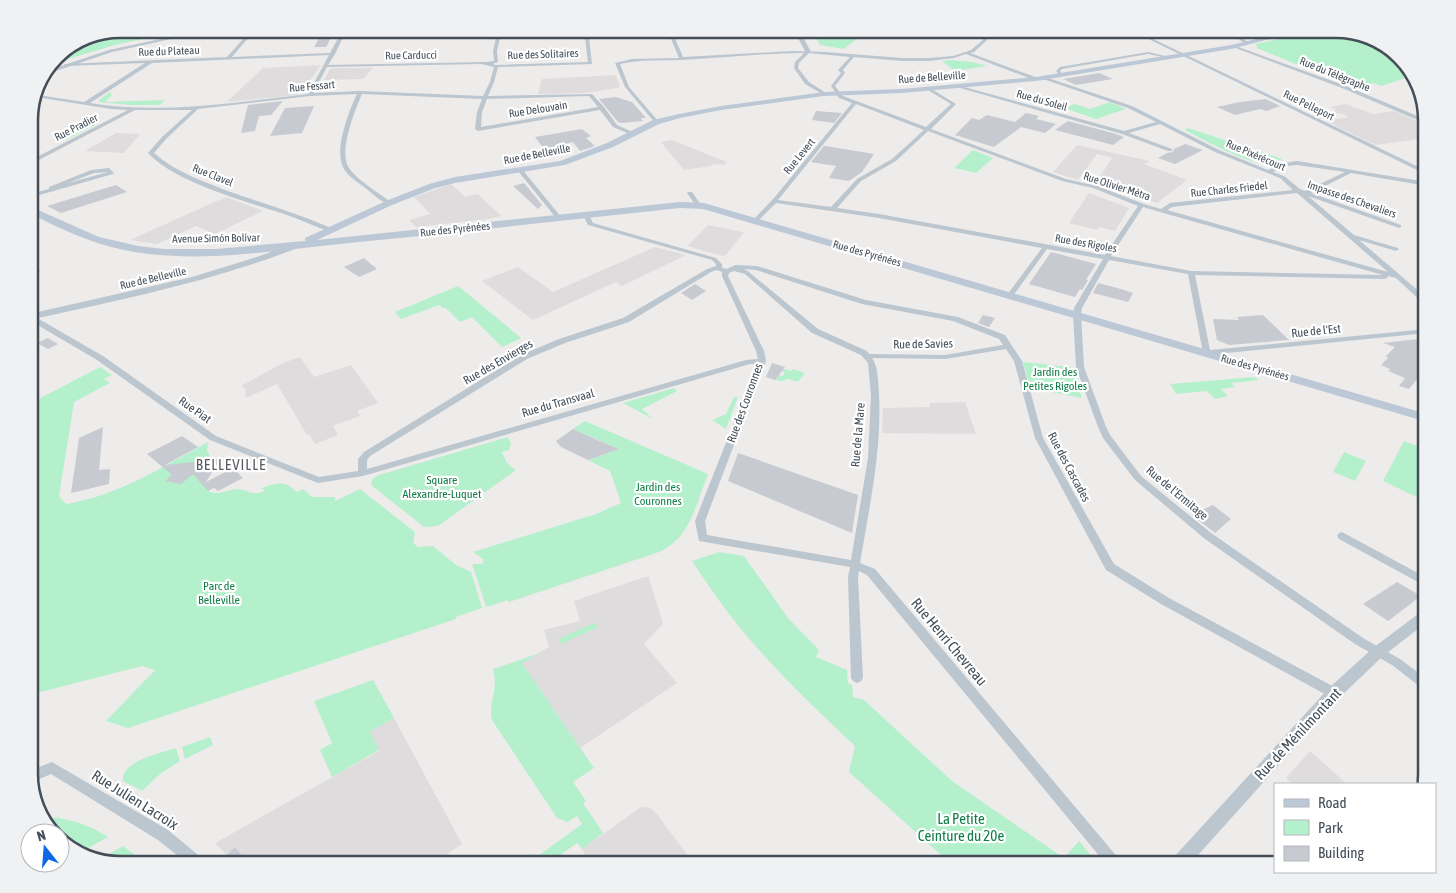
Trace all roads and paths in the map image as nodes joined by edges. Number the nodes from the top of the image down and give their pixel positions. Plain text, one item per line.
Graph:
1 (170, 38) edge
2 (246, 38) edge
3 (341, 38) edge
4 (498, 38) edge
5 (587, 38) edge
6 (673, 38) edge
7 (802, 38) edge
8 (984, 38) edge
9 (1150, 38) edge
10 (1240, 38) edge
11 (1264, 38) edge
12 (1246, 42) junction
13 (1236, 46) junction
14 (808, 52) junction
15 (966, 53) junction
16 (333, 54) junction
17 (1182, 54) junction
18 (853, 56) junction
19 (228, 59) junction
20 (682, 59) junction
21 (150, 62) junction
22 (485, 63) junction
23 (66, 65) junction
24 (326, 66) junction
25 (496, 66) junction
26 (54, 69) edge
27 (1045, 78) junction
28 (1036, 79) junction
29 (955, 86) junction
30 (928, 89) junction
31 (360, 92) junction
32 (824, 94) junction
33 (838, 94) junction
34 (310, 95) junction
35 (41, 97) edge
36 (486, 97) junction
37 (855, 102) junction
38 (85, 104) junction
39 (133, 108) junction
40 (197, 108) junction
41 (602, 108) junction
42 (1418, 118) edge
43 (656, 122) junction
44 (1161, 122) junction
45 (928, 130) junction
46 (1124, 133) junction
47 (634, 134) junction
48 (1170, 150) dead end
49 (38, 158) edge
50 (1418, 169) edge
51 (520, 170) junction
52 (1270, 171) junction
53 (1350, 171) junction
54 (1418, 182) edge
55 (51, 188) junction
56 (1302, 192) junction
57 (38, 193) edge
58 (690, 193) dead end
59 (774, 202) junction
60 (389, 203) junction
61 (698, 205) junction
62 (1142, 205) junction
63 (833, 209) junction
64 (1162, 211) junction
65 (38, 214) edge
66 (586, 216) junction
67 (559, 218) junction
68 (756, 220) junction
69 (1399, 226) dead end
70 (331, 230) junction
71 (1351, 236) junction
72 (1046, 246) junction
73 (292, 247) junction
74 (1396, 249) dead end
75 (1108, 257) junction
76 (721, 268) junction
77 (735, 268) junction
78 (1191, 273) junction
79 (1398, 277) junction
80 (1418, 294) edge
81 (1011, 295) junction
82 (1077, 314) junction
83 (38, 315) edge
84 (38, 322) edge
85 (1418, 332) edge
86 (1008, 346) junction
87 (1207, 353) junction
88 (867, 356) junction
89 (762, 361) junction
90 (1418, 415) edge
91 (363, 473) junction
92 (1342, 536) dead end
93 (702, 538) joint
94 (854, 564) junction
95 (1418, 578) edge
96 (1418, 622) edge
97 (1378, 652) junction
98 (857, 678) dead end
99 (1418, 678) edge
100 (1334, 692) junction
101 (52, 768) joint
102 (38, 773) edge
103 (189, 856) edge
104 (1107, 856) edge
105 (1186, 856) edge

1 - 23 street
2 - 19 street
3 - 16 street
4 - 22 street
5 - 25 street, Rue des Solitaires
6 - 20 street
7 - 14 street
8 - 15 street
9 - 17 street, Rue Pelleport
10 - 12 street
11 - 12 main road, Rue de Belleville
12 - 13 main road, Rue de Belleville
13 - 17 main road, Rue de Belleville
13 - 42 street, Rue du Télégraphe
14 - 18 street
14 - 20 street
14 - 32 street
15 - 18 street
15 - 28 street
16 - 19 street, Rue du Plateau
16 - 24 street
17 - 27 main road, Rue de Belleville
17 - 50 street, Rue Pelleport
18 - 33 street
19 - 21 street, Rue du Plateau
20 - 43 street
21 - 23 street, Rue du Plateau
21 - 38 street
22 - 24 street, Rue Carducci
22 - 25 street, Rue Carducci
23 - 26 street
24 - 34 street
25 - 36 street
27 - 28 main road, Rue de Belleville
27 - 44 street, Rue Pixérécourt
28 - 29 main road, Rue de Belleville
29 - 30 main road, Rue de Belleville
29 - 46 street, Rue du Soleil
30 - 33 main road, Rue de Belleville
30 - 45 street
31 - 34 street, Rue Fessart
31 - 36 street, Rue Fessart
31 - 60 street
32 - 33 main road, Rue de Belleville
32 - 43 main road, Rue de Belleville
33 - 37 street, Rue Olivier Métra
34 - 40 street, Rue Fessart
35 - 38 street, Rue Fessart
36 - 41 street, Rue Fessart
36 - 41 street, Rue Delouvain
37 - 45 street, Rue Olivier Métra
37 - 59 street, Rue Levert
38 - 39 street, Rue Fessart
39 - 40 street, Rue Fessart
39 - 49 street, Rue Pradier
40 - 70 street, Rue Clavel
41 - 47 street
43 - 47 main road, Rue de Belleville
44 - 46 street
44 - 52 street, Rue Pixérécourt
45 - 62 street, Rue Olivier Métra
45 - 63 street
46 - 48 street, Rue du Soleil
47 - 51 main road, Rue de Belleville
51 - 60 main road, Rue de Belleville
51 - 67 street
52 - 53 street
52 - 56 street, Rue Pixérécourt
53 - 54 street
53 - 56 street
55 - 55 street
55 - 57 street
56 - 64 street, Rue Charles Friedel
56 - 69 street, Impasse des Chevaliers
56 - 71 street, Rue Pixérécourt
58 - 61 street
59 - 63 street, Rue des Rigoles
59 - 68 street, Rue Levert
60 - 70 main road, Rue de Belleville
61 - 66 main road, Rue des Pyrénées
61 - 68 main road, Rue des Pyrénées
62 - 64 street, Rue Olivier Métra
62 - 75 street, Rue de l'Ermitage
63 - 72 street, Rue des Rigoles
64 - 79 street, Rue Olivier Métra
65 - 73 main road, Avenue Simón Bolívar
66 - 67 main road, Rue des Pyrénées
66 - 76 street
67 - 73 main road, Rue des Pyrénées
68 - 81 main road, Rue des Pyrénées
70 - 73 main road, Rue de Belleville
71 - 74 street
71 - 79 street, Rue Pixérécourt
72 - 75 street, Rue des Rigoles
72 - 81 street
73 - 83 street, Rue de Belleville
75 - 78 street, Rue des Rigoles
75 - 82 street, Rue de l'Ermitage
76 - 77 street, Rue des Envierges
76 - 89 street, Rue des Couronnes
76 - 91 street, Rue des Envierges
77 - 86 street, Rue des Cascades
77 - 88 street
78 - 79 street, Rue des Rigoles
78 - 87 street
79 - 80 street, Rue Pixérécourt
81 - 82 main road, Rue des Pyrénées
82 - 87 main road, Rue des Pyrénées
82 - 97 street, Rue de l'Ermitage
84 - 91 street, Rue Piat
85 - 87 street, Rue de l'Est
86 - 88 street, Rue de Savies
86 - 100 street, Rue des Cascades
87 - 90 main road, Rue des Pyrénées
88 - 94 street, Rue de la Mare
89 - 91 street, Rue du Transvaal
89 - 93 street, Rue des Couronnes
92 - 95 street
93 - 94 street, Rue Henri Chevreau
94 - 98 street, Rue de la Mare
94 - 104 street, Rue Henri Chevreau
96 - 97 street, Rue de Ménilmontant
97 - 99 street, Rue de l'Ermitage
97 - 100 street, Rue de Ménilmontant
100 - 105 street, Rue de Ménilmontant
101 - 102 street
101 - 103 street, Rue Julien Lacroix

